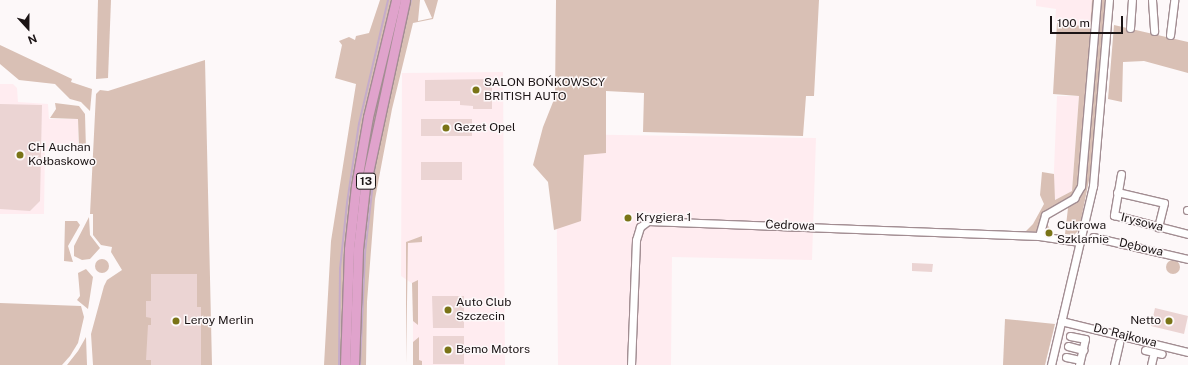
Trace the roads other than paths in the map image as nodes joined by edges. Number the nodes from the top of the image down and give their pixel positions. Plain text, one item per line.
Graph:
1 (396, 0) edge
2 (404, 0) edge
3 (1097, 0) edge
4 (1109, 0) edge
5 (1132, 0) edge
6 (1152, 0) edge
7 (1174, 0) edge
8 (1130, 28) dead end
9 (1154, 31) dead end
10 (1170, 35) dead end
11 (1121, 174) dead end
12 (1117, 192) junction
13 (1158, 227) junction
14 (1188, 234) edge
15 (1039, 236) junction
16 (1093, 237) dead end
17 (1080, 242) junction
18 (1188, 259) edge
19 (1062, 321) junction
20 (1070, 336) dead end
21 (1119, 343) dead end
22 (1068, 346) dead end
23 (1082, 350) junction
24 (1145, 350) dead end
25 (1154, 352) junction
26 (1188, 352) edge
27 (1162, 354) dead end
28 (1066, 357) dead end
29 (1080, 363) edge
30 (345, 365) edge
31 (354, 365) edge
32 (631, 365) edge
33 (1051, 365) edge
34 (1114, 365) edge
35 (1151, 365) edge

1 - 30 main road, 13
2 - 31 main road, 13
3 - 15 street
4 - 17 street
5 - 8 street
6 - 9 street
7 - 10 street
11 - 12 street, Irysowa
12 - 13 street, Irysowa
12 - 13 street
13 - 14 street, Irysowa
15 - 17 street, Cedrowa
15 - 32 street, Cedrowa
16 - 18 street, Dębowa
17 - 19 street
19 - 26 street, Do Rajkowa
19 - 33 street
20 - 23 street
21 - 34 street
22 - 23 street
23 - 29 street
24 - 25 street
25 - 27 street
25 - 35 street
28 - 29 street

